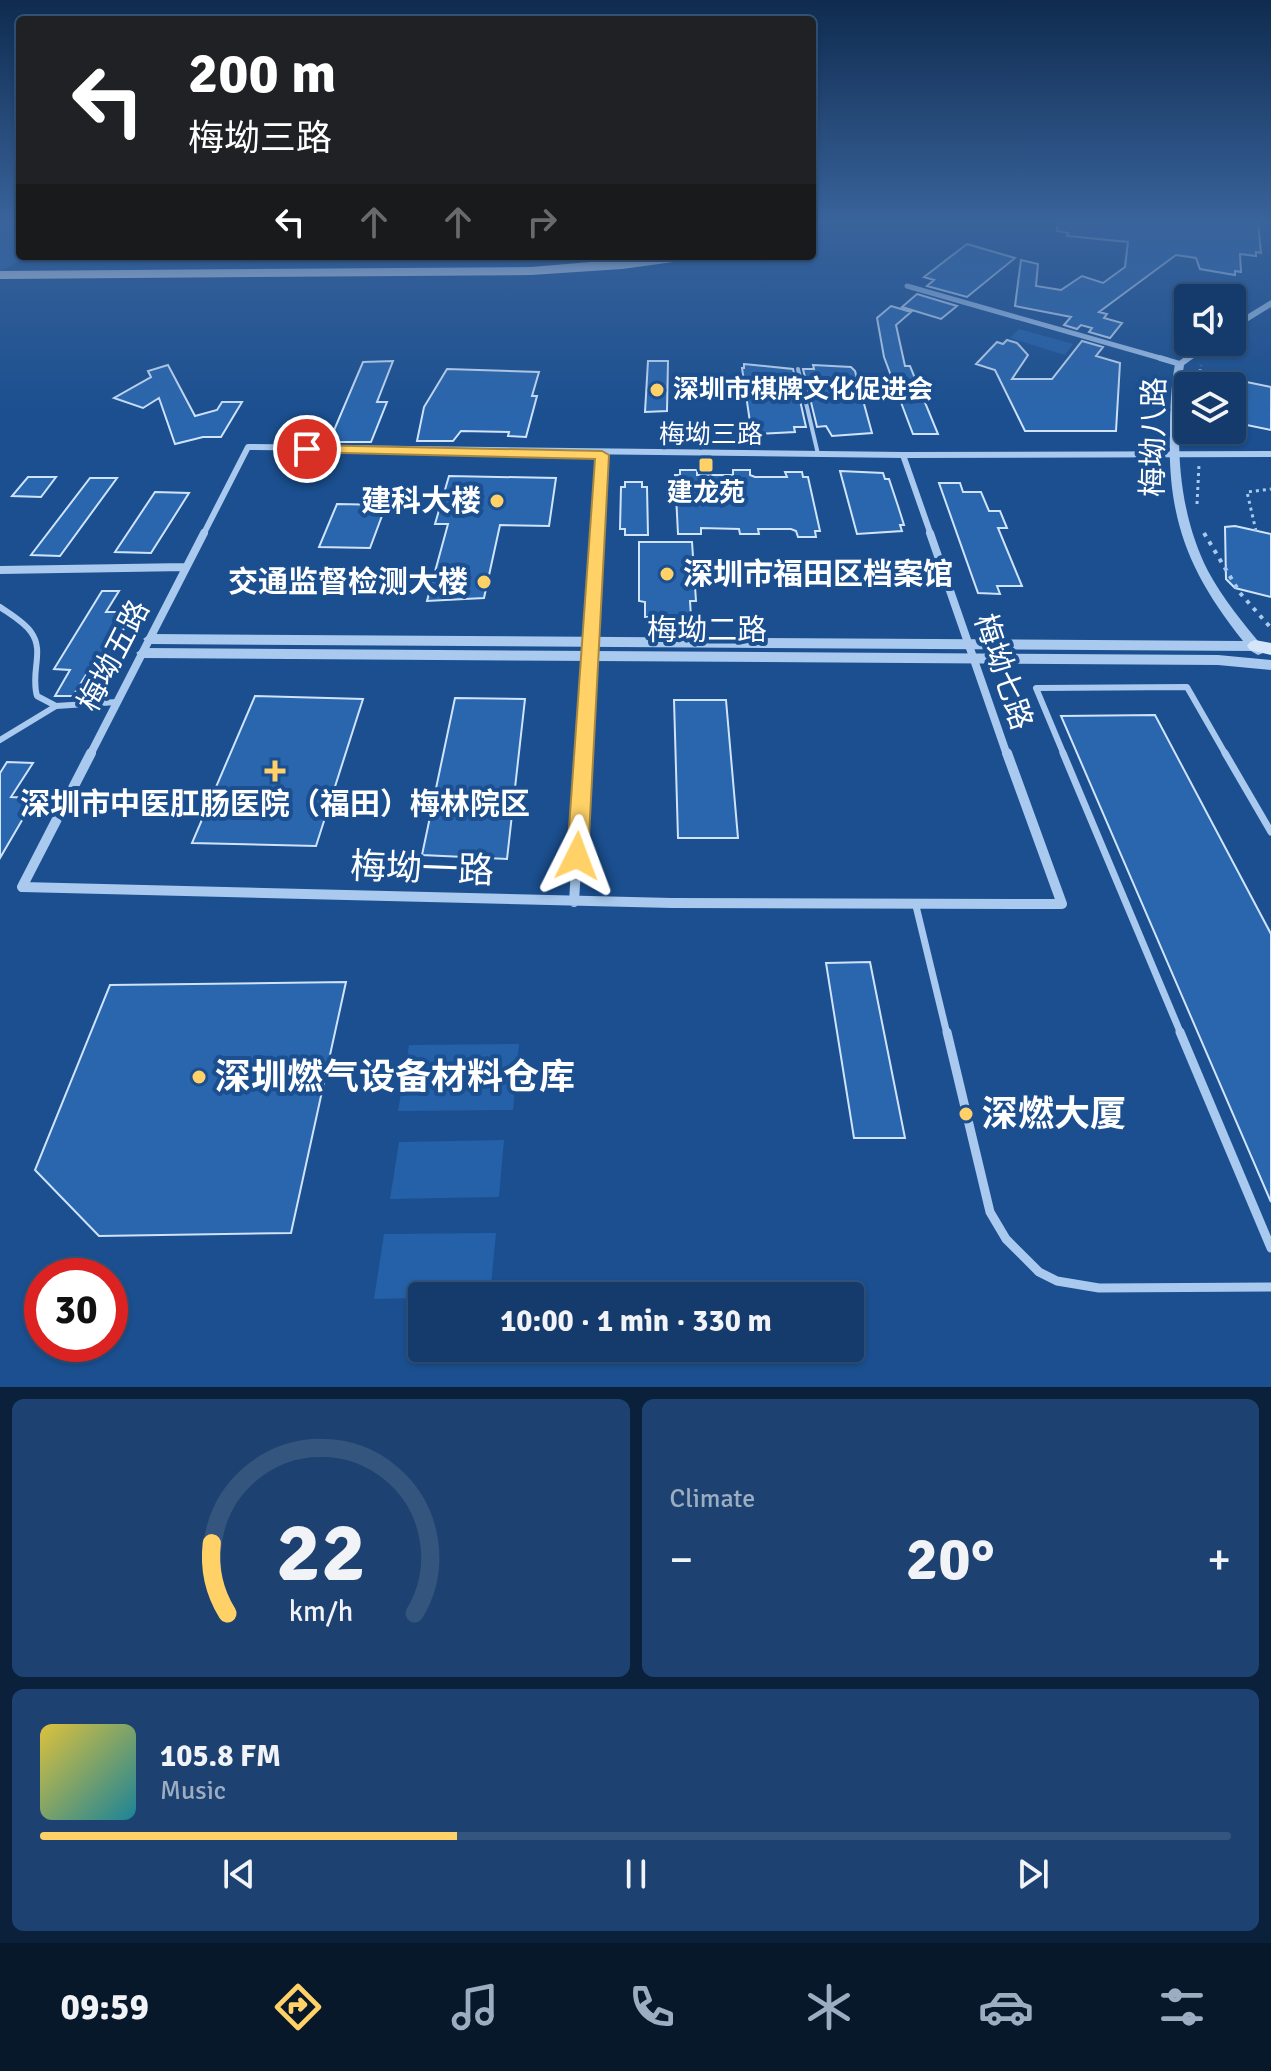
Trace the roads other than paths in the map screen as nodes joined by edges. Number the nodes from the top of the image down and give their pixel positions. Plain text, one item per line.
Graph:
1 (910, 287) edge
2 (1271, 303) edge
3 (1246, 319) edge
4 (1191, 356) edge
5 (1180, 364) junction
6 (798, 369) dead end
7 (248, 447) joint
8 (818, 454) junction
9 (903, 454) junction
10 (1271, 454) edge
11 (602, 455) junction
12 (1173, 456) junction
13 (186, 567) junction
14 (0, 570) edge
15 (0, 607) edge
16 (146, 646) junction
17 (588, 648) junction
18 (1263, 648) edge
19 (971, 651) junction
20 (1271, 665) edge
21 (117, 702) junction
22 (56, 706) junction
23 (0, 740) edge
24 (1271, 832) edge
25 (22, 887) joint
26 (574, 902) junction
27 (1062, 904) joint
28 (916, 906) junction
29 (1271, 1248) edge
30 (1271, 1287) edge

1 - 5 street
2 - 3 street
4 - 5 street, 梅坳八路
5 - 12 street, 梅坳八路
6 - 8 lane
7 - 11 street, 梅坳三路
7 - 13 street, 梅坳五路
8 - 9 street, 梅坳三路
8 - 11 street, 梅坳三路
9 - 12 street, 梅坳三路
9 - 19 street, 梅坳七路
10 - 12 street, 梅坳三路
11 - 17 street
12 - 18 street, 梅坳八路
13 - 14 street
13 - 16 street, 梅坳五路
15 - 22 lane
16 - 17 street, 梅坳二路
16 - 21 street, 梅坳五路
17 - 19 street, 梅坳二路
17 - 26 street
18 - 19 street, 梅坳二路
18 - 20 street, 梅坳八路
19 - 20 street, 梅坳二路
19 - 27 street, 梅坳七路
21 - 22 lane
21 - 25 street, 梅坳五路
22 - 23 lane
24 - 29 lane
25 - 26 street, 梅坳一路
26 - 28 street, 梅坳一路
27 - 28 street, 梅坳一路
28 - 30 lane

